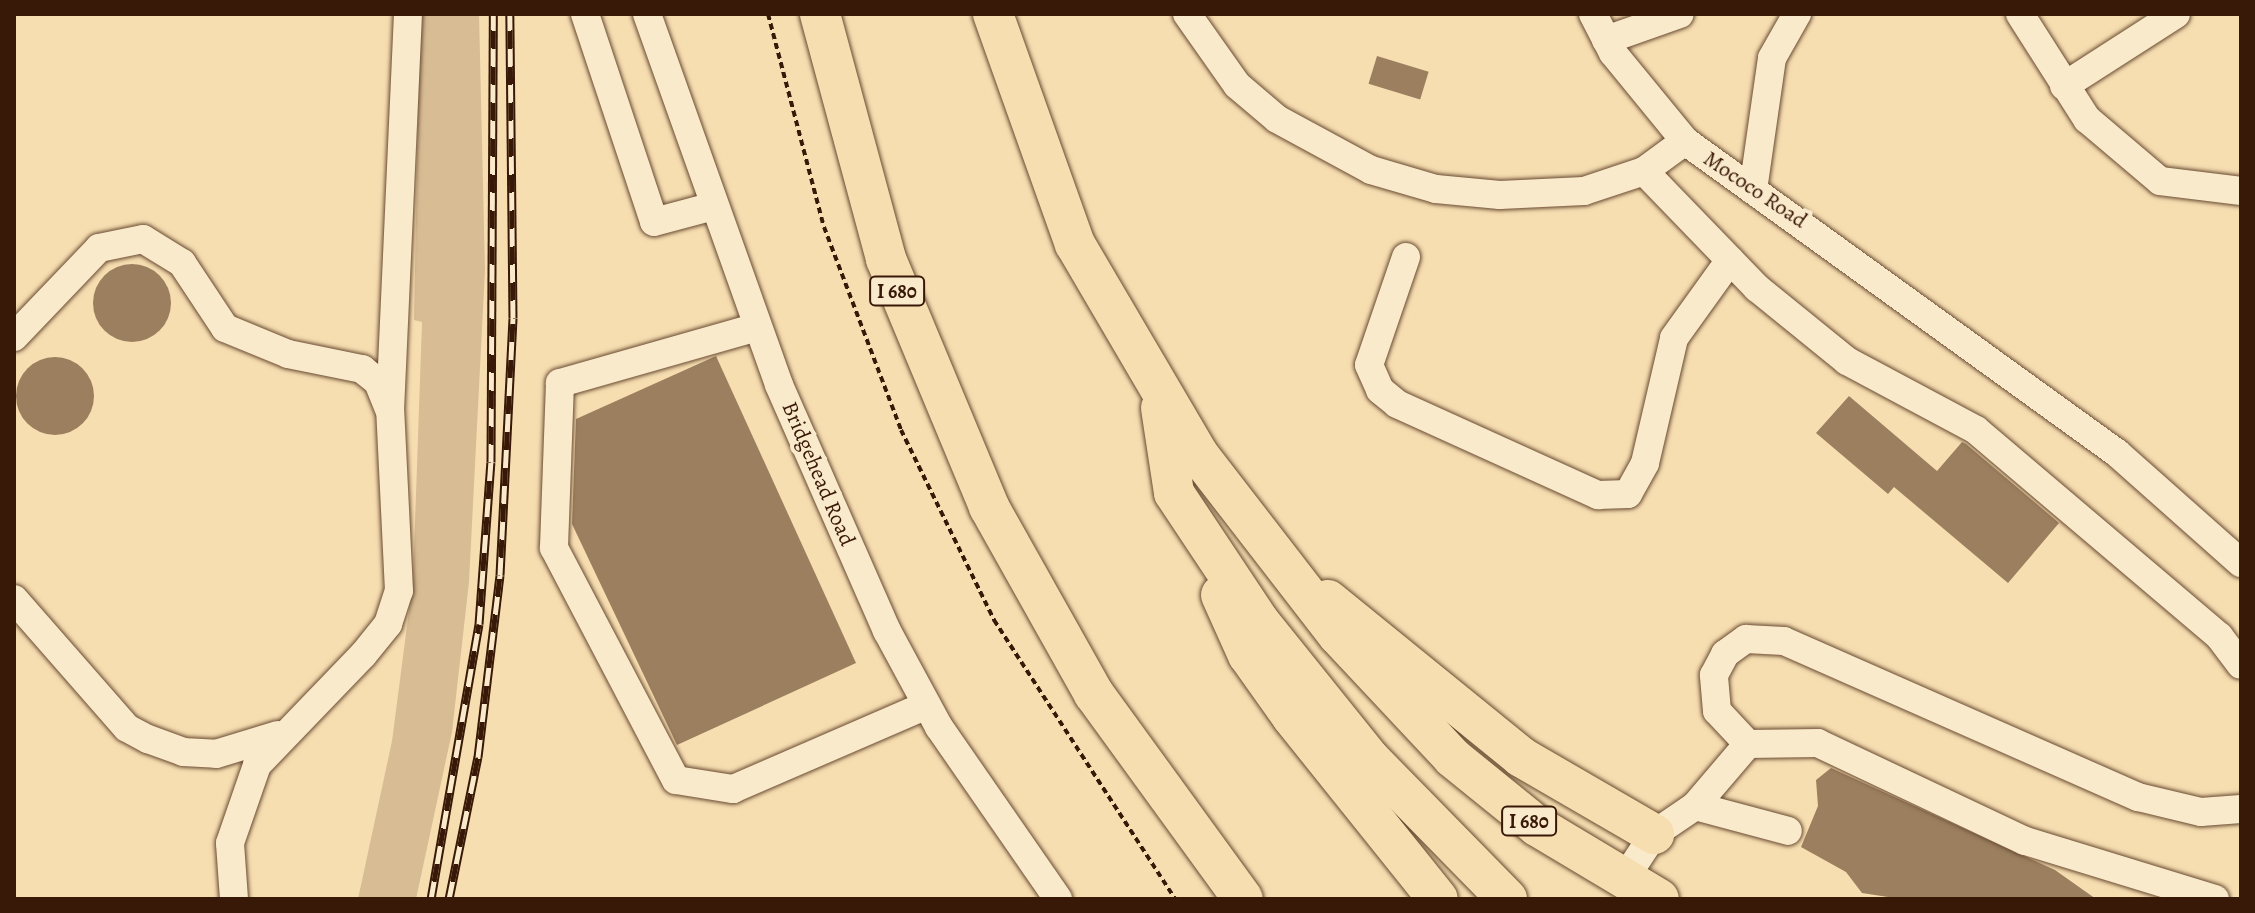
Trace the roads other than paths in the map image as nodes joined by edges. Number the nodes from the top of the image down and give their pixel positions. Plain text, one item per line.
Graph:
1 (408, 14) edge
2 (585, 14) edge
3 (647, 14) edge
4 (820, 14) edge
5 (1187, 14) edge
6 (1593, 14) edge
7 (1680, 14) edge
8 (1797, 14) edge
9 (2020, 14) edge
10 (2176, 14) edge
11 (997, 28) edge
12 (1606, 40) junction
13 (2064, 86) junction
14 (1685, 141) junction
15 (1644, 171) junction
16 (1753, 190) junction
17 (2241, 191) edge
18 (714, 206) junction
19 (1406, 257) dead end
20 (1730, 260) junction
21 (757, 327) junction
22 (14, 337) edge
23 (1159, 396) junction
24 (390, 410) junction
25 (1208, 546) junction
26 (2241, 563) edge
27 (1286, 569) junction
28 (14, 599) edge
29 (2241, 665) edge
30 (927, 705) junction
31 (283, 733) junction
32 (1748, 744) junction
33 (1695, 806) junction
34 (2241, 809) edge
35 (1788, 831) dead end
36 (1654, 834) junction
37 (1623, 881) junction
38 (2144, 887) edge
39 (234, 899) edge
40 (1058, 899) edge
41 (1243, 899) edge
42 (1438, 899) edge
43 (1507, 899) edge
44 (1659, 899) edge
45 (2215, 899) edge

1 - 24 street
2 - 18 street
3 - 18 street, Bridgehead Road
4 - 41 highway, I 680
5 - 15 street, Mococo Road
6 - 12 street
7 - 12 street
8 - 16 street
9 - 13 street
10 - 13 street
11 - 23 highway, I 680
12 - 14 street
13 - 17 street
14 - 15 street, Mococo Road
14 - 16 street, Mococo Road
15 - 20 street
16 - 26 street, Mococo Road
18 - 21 street, Bridgehead Road
19 - 20 street
20 - 29 street
21 - 30 street, Bridgehead Road
21 - 30 street
22 - 24 street
23 - 25 highway, I 680
23 - 27 highway, I 680
24 - 31 street
25 - 42 highway, I 680
25 - 43 highway, I 680
27 - 36 highway
27 - 37 highway, I 680
28 - 31 street
30 - 40 street, Bridgehead Road
31 - 39 street
32 - 33 street
32 - 34 street
32 - 38 street
33 - 35 street
33 - 36 street
36 - 37 street
37 - 44 highway, I 680
38 - 45 street

